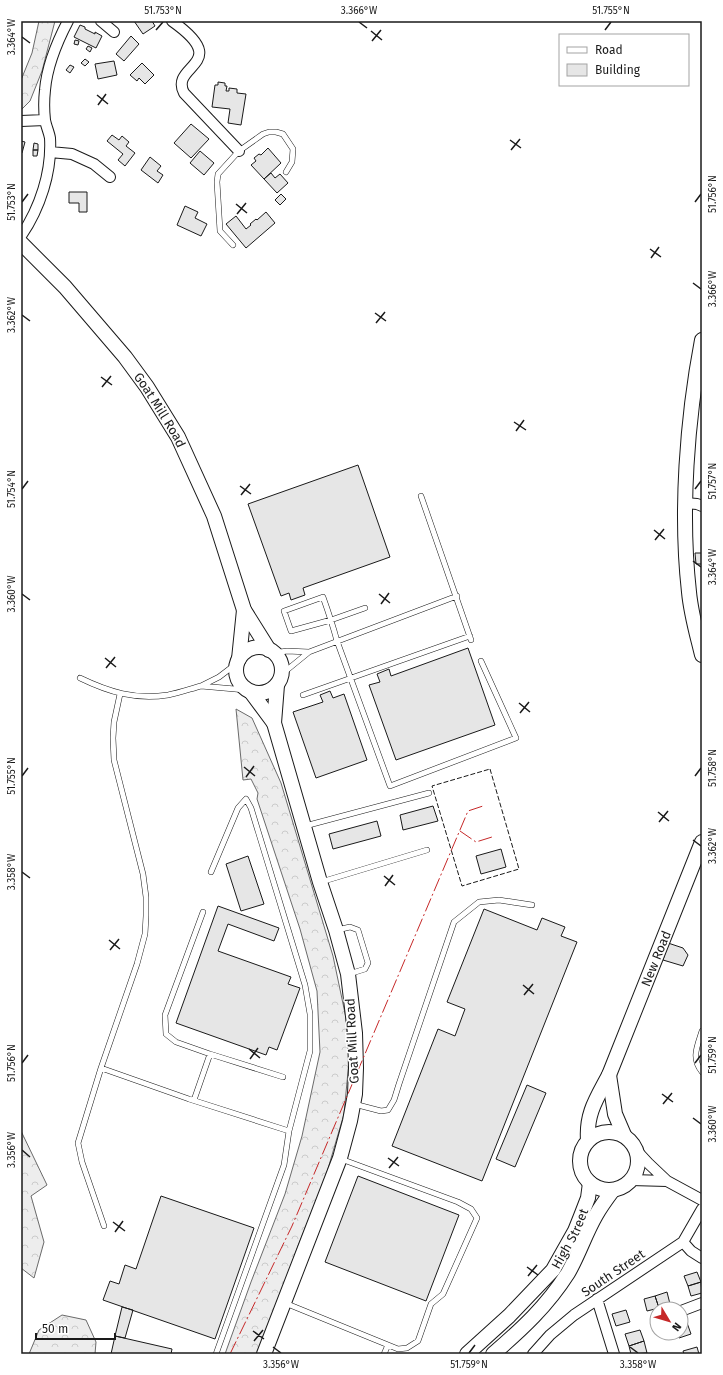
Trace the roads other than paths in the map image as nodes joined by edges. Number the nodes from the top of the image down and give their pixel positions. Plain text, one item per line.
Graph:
1 (68, 21) edge
2 (101, 21) edge
3 (172, 21) edge
4 (114, 32) dead end
5 (45, 120) junction
6 (21, 121) edge
7 (239, 151) junction
8 (50, 152) junction
9 (286, 172) dead end
10 (110, 177) dead end
11 (21, 236) edge
12 (21, 243) edge
13 (233, 245) dead end
14 (702, 340) edge
15 (421, 496) dead end
16 (685, 503) junction
17 (702, 506) edge
18 (457, 596) junction
19 (365, 608) dead end
20 (244, 610) junction
21 (331, 620) junction
22 (337, 641) junction
23 (272, 651) junction
24 (309, 652) junction
25 (702, 655) edge
26 (238, 661) junction
27 (481, 661) dead end
28 (80, 678) dead end
29 (351, 678) junction
30 (279, 680) junction
31 (201, 686) junction
32 (248, 691) junction
33 (120, 694) junction
34 (303, 695) dead end
35 (274, 724) junction
36 (429, 793) dead end
37 (304, 827) junction
38 (702, 842) edge
39 (427, 850) dead end
40 (211, 872) dead end
41 (320, 882) junction
42 (532, 905) dead end
43 (202, 912) dead end
44 (336, 930) junction
45 (348, 974) junction
46 (702, 1031) edge
47 (210, 1054) junction
48 (101, 1068) junction
49 (702, 1072) edge
50 (609, 1075) junction
51 (283, 1077) dead end
52 (194, 1100) junction
53 (353, 1104) junction
54 (289, 1131) junction
55 (624, 1135) junction
56 (588, 1140) junction
57 (636, 1150) junction
58 (340, 1158) junction
59 (631, 1180) junction
60 (666, 1181) junction
61 (590, 1183) junction
62 (613, 1190) junction
63 (702, 1200) edge
64 (702, 1209) edge
65 (104, 1226) dead end
66 (682, 1242) junction
67 (702, 1258) edge
68 (598, 1298) junction
69 (284, 1303) junction
70 (702, 1304) edge
71 (689, 1308) edge
72 (388, 1346) junction
73 (216, 1354) edge
74 (264, 1354) edge
75 (384, 1354) edge
76 (466, 1354) edge
77 (493, 1354) edge
78 (533, 1354) edge
79 (611, 1354) edge
80 (614, 1354) edge

1 - 5 street
2 - 4 street
3 - 7 street
5 - 6 street
5 - 8 street
7 - 9 lane
7 - 13 lane
8 - 10 street
8 - 11 street
12 - 20 street, Goat Mill Road
14 - 16 street
15 - 18 lane
16 - 17 street
16 - 25 street
18 - 22 lane
18 - 29 lane
19 - 21 lane
20 - 23 street, Goat Mill Road
20 - 26 street, Goat Mill Road
21 - 21 lane
21 - 22 lane
22 - 24 lane
22 - 29 lane
23 - 24 lane
23 - 26 street
23 - 30 street
24 - 30 lane
26 - 31 lane
26 - 32 street
27 - 29 lane
28 - 33 lane
29 - 34 lane
30 - 32 street
30 - 35 street, Goat Mill Road
31 - 32 lane
31 - 33 lane
32 - 35 street, Goat Mill Road
33 - 48 lane
35 - 37 street, Goat Mill Road
36 - 37 lane
37 - 41 street, Goat Mill Road
38 - 50 street, New Road
39 - 41 lane
40 - 54 lane
41 - 44 street, Goat Mill Road
42 - 53 lane
43 - 47 lane
44 - 45 street, Goat Mill Road
44 - 45 lane
45 - 53 street, Goat Mill Road
46 - 49 lane
47 - 51 lane
47 - 52 lane
48 - 52 lane
48 - 65 lane
50 - 55 street
50 - 56 street, New Road
52 - 54 lane
53 - 58 street, Goat Mill Road
54 - 73 lane
55 - 56 street
55 - 57 street
56 - 61 street
57 - 59 street
57 - 60 street
58 - 69 street, Goat Mill Road
58 - 72 lane
59 - 60 street
59 - 62 street
60 - 63 street
61 - 62 street
61 - 76 street, High Street
62 - 77 street, High Street
64 - 66 street, South Street
66 - 67 street
66 - 68 street, South Street
68 - 78 street, South Street
68 - 80 street
69 - 72 lane
69 - 74 street, Goat Mill Road
70 - 71 street
72 - 75 lane
79 - 80 lane

